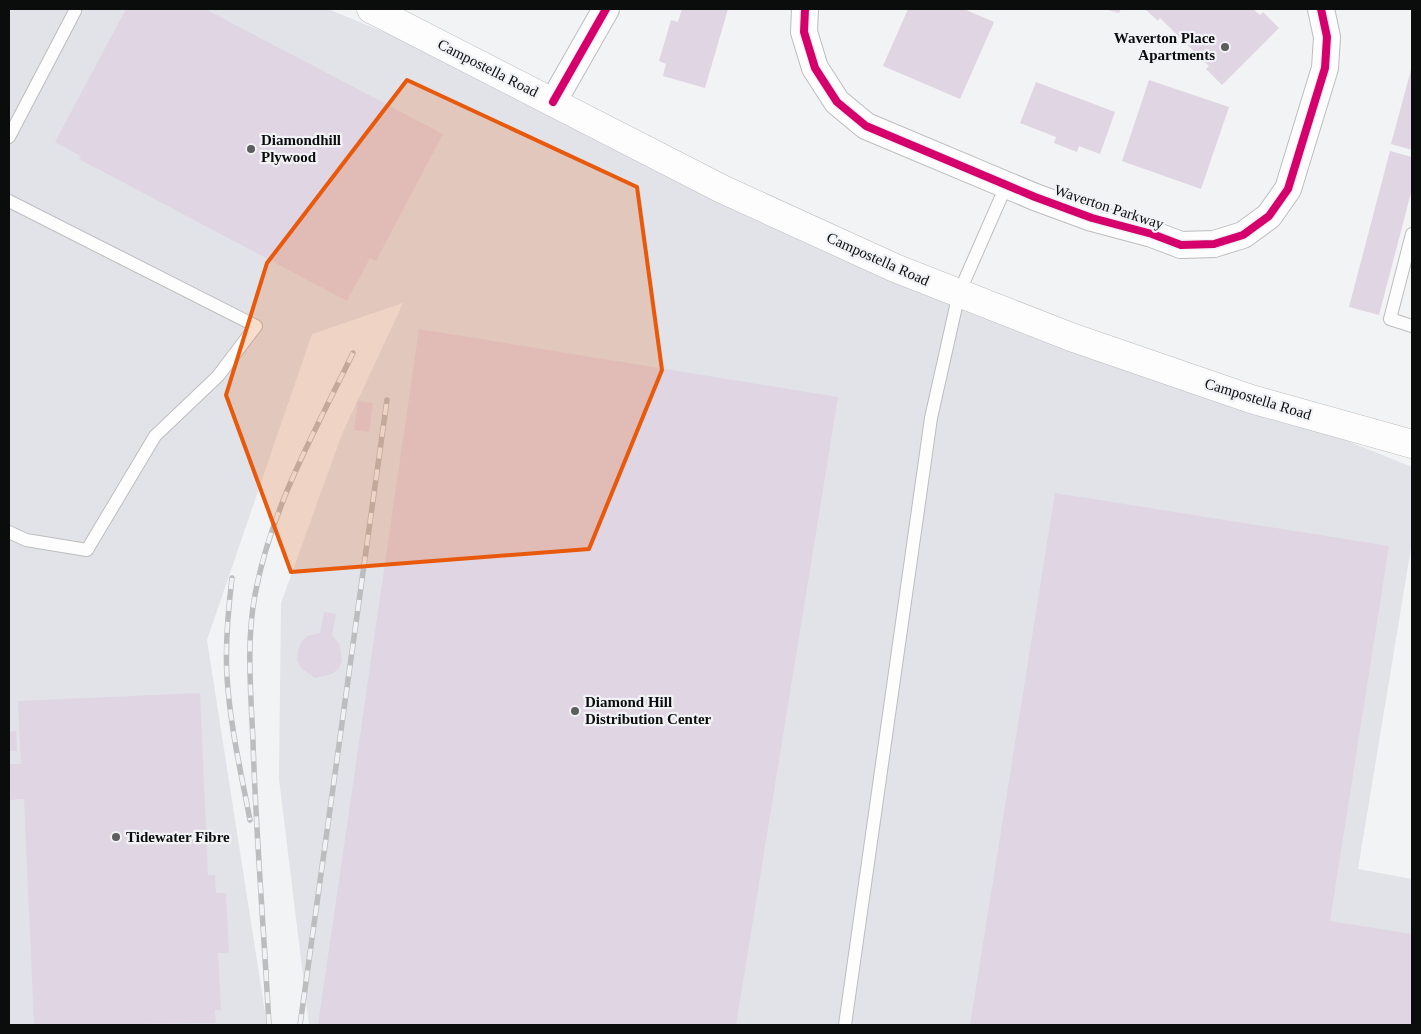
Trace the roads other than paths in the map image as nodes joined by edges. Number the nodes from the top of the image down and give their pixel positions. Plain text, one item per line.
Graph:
1 (371, 9) edge
2 (606, 9) edge
3 (805, 9) edge
4 (1321, 9) edge
5 (75, 11) dead end
6 (553, 102) junction
7 (9, 137) edge
8 (1006, 186) junction
9 (9, 201) edge
10 (1412, 234) edge
11 (959, 293) junction
12 (1412, 326) edge
13 (1412, 444) edge
14 (9, 532) edge
15 (845, 1025) edge

1 - 6 main road, Campostella Road
2 - 6 street
3 - 8 street, Waverton Parkway
4 - 8 street, Waverton Parkway
5 - 7 lane
6 - 11 main road, Campostella Road
8 - 11 lane
9 - 14 lane
10 - 12 lane
11 - 13 main road, Campostella Road
11 - 15 lane

